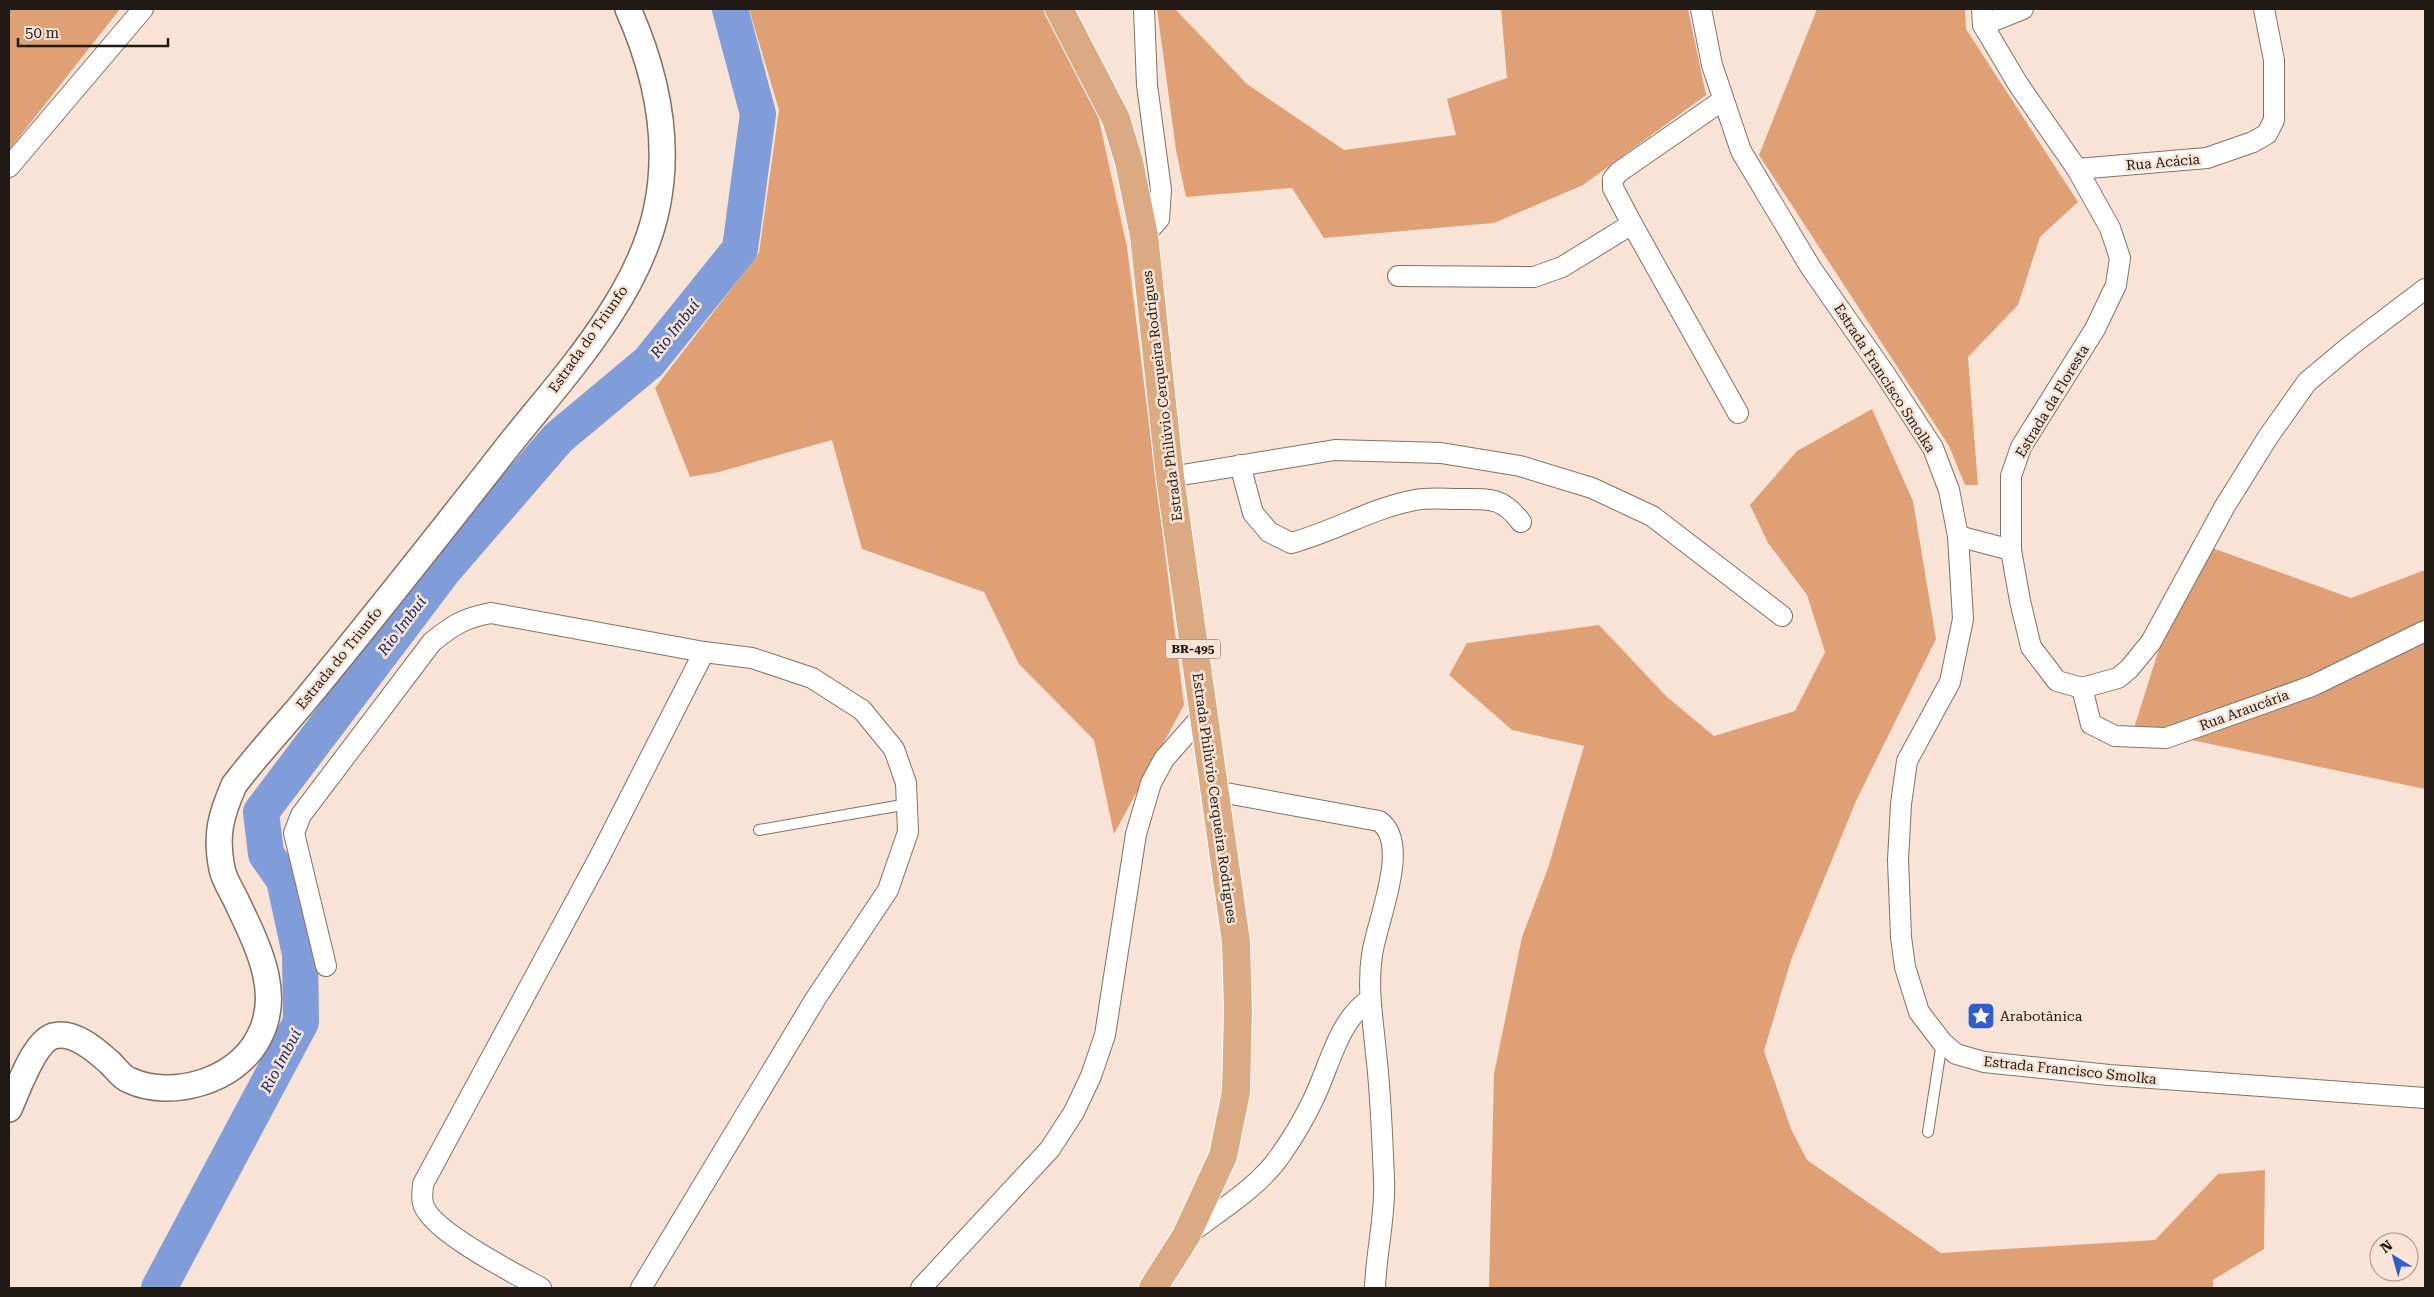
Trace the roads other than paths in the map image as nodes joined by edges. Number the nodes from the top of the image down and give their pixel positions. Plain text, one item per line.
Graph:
1 (143, 9) edge
2 (628, 9) edge
3 (1059, 9) edge
4 (1144, 9) edge
5 (1701, 9) edge
6 (2023, 9) edge
7 (2264, 9) edge
8 (1982, 17) edge
9 (1722, 100) junction
10 (9, 167) edge
11 (2077, 169) junction
12 (1632, 224) junction
13 (1144, 236) junction
14 (1398, 276) dead end
15 (2425, 289) edge
16 (1738, 414) dead end
17 (1240, 465) junction
18 (1170, 476) junction
19 (1521, 522) dead end
20 (1958, 536) junction
21 (2011, 550) junction
22 (1782, 616) dead end
23 (2425, 631) edge
24 (704, 652) junction
25 (2082, 688) junction
26 (1202, 716) junction
27 (1215, 791) junction
28 (908, 804) junction
29 (759, 830) dead end
30 (326, 966) dead end
31 (1370, 999) junction
32 (1942, 1042) junction
33 (2425, 1098) edge
34 (9, 1109) edge
35 (1928, 1132) dead end
36 (1186, 1236) junction
37 (541, 1288) edge
38 (641, 1288) edge
39 (922, 1288) edge
40 (1154, 1288) edge
41 (1375, 1288) edge

1 - 10 street
2 - 34 street, Estrada do Triunfo
3 - 13 main road, Estrada Philúvio Cerqueira Rodrigues / BR-495
4 - 13 street
5 - 9 street, Estrada Francisco Smolka
6 - 8 street
7 - 11 street, Rua Acácia
8 - 11 street, Estrada da Floresta
9 - 12 street
9 - 20 street, Estrada Francisco Smolka
11 - 21 street, Estrada da Floresta
12 - 14 street
12 - 16 street
13 - 18 main road, Estrada Philúvio Cerqueira Rodrigues / BR-495
15 - 25 street
17 - 18 street
17 - 19 street
17 - 22 street
18 - 26 main road, Estrada Philúvio Cerqueira Rodrigues / BR-495
20 - 21 street
20 - 32 street, Estrada Francisco Smolka
21 - 25 street, Estrada da Floresta
23 - 25 street, Rua Araucária
24 - 28 street
24 - 30 street
24 - 37 street
26 - 27 main road, Estrada Philúvio Cerqueira Rodrigues / BR-495
26 - 39 street
27 - 31 street
27 - 36 main road, Estrada Philúvio Cerqueira Rodrigues / BR-495
28 - 29 lane
28 - 38 street
31 - 36 street
31 - 41 street
32 - 33 street, Estrada Francisco Smolka
32 - 35 lane
36 - 40 main road, Estrada Philúvio Cerqueira Rodrigues / BR-495

